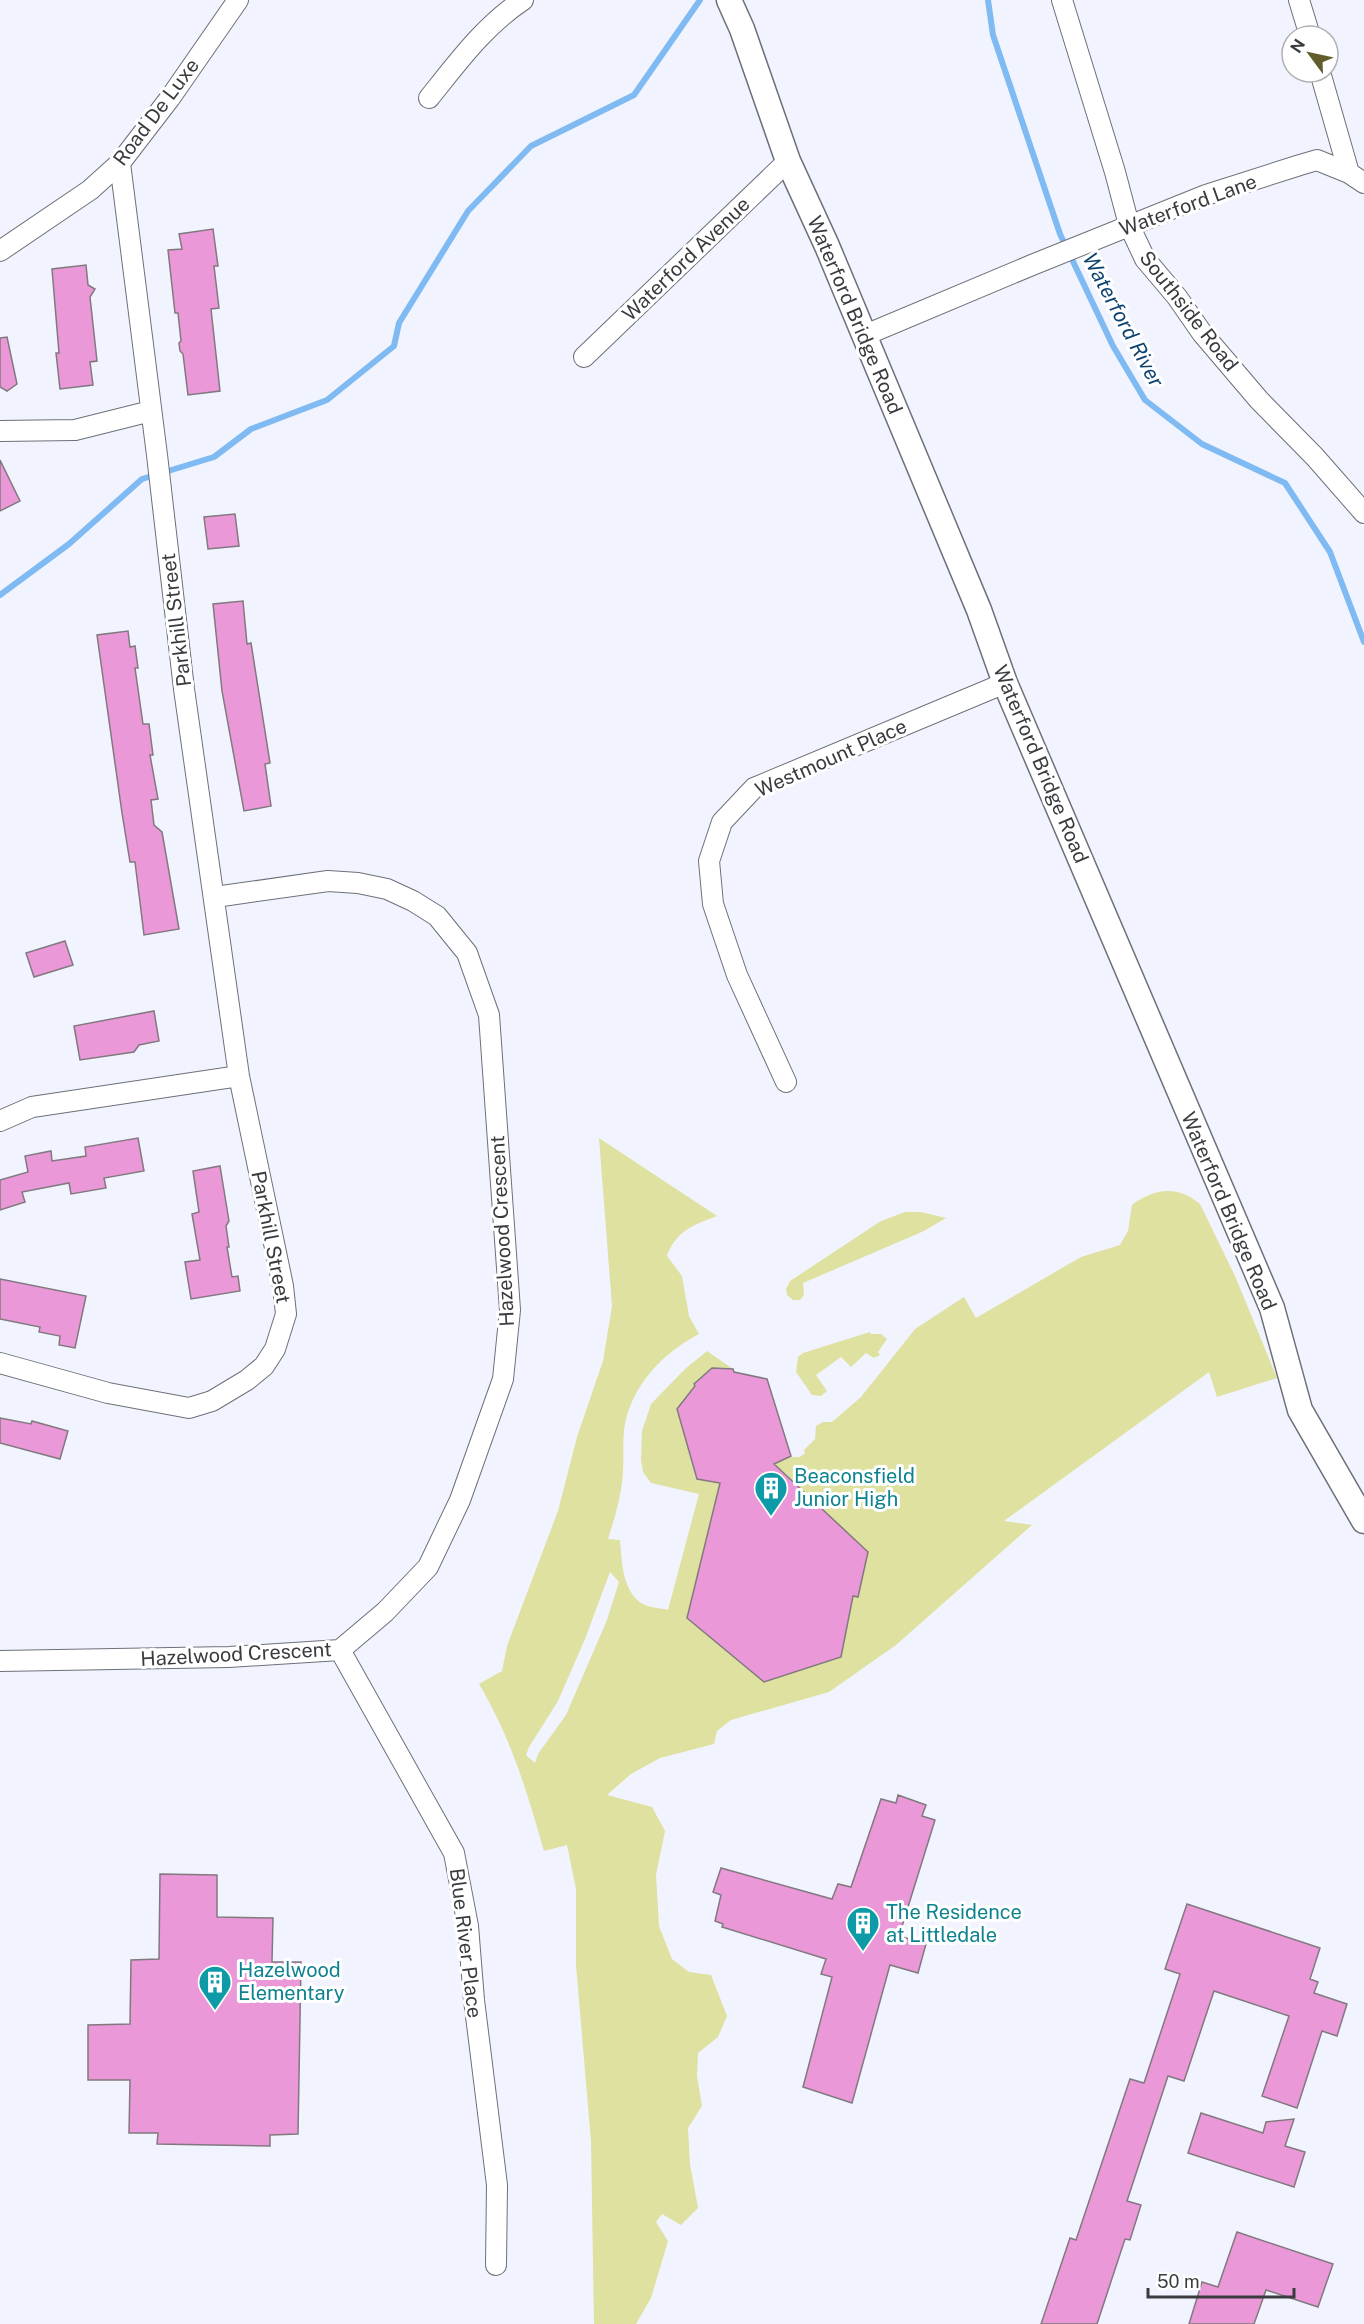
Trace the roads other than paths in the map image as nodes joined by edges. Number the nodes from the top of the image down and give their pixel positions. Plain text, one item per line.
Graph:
1 (238, 0) edge
2 (523, 0) edge
3 (729, 0) edge
4 (1062, 0) edge
5 (1299, 0) edge
6 (1306, 24) edge
7 (1324, 84) edge
8 (429, 98) dead end
9 (788, 161) junction
10 (120, 163) junction
11 (1356, 178) edge
12 (1130, 225) junction
13 (0, 251) edge
14 (863, 336) junction
15 (584, 357) dead end
16 (151, 411) junction
17 (0, 431) edge
18 (1364, 513) edge
19 (1005, 683) junction
20 (215, 897) junction
21 (239, 1076) junction
22 (786, 1082) dead end
23 (0, 1121) edge
24 (0, 1363) edge
25 (1364, 1521) edge
26 (340, 1650) junction
27 (0, 1661) edge
28 (496, 2265) dead end

1 - 10 street, Road De Luxe
2 - 8 street
3 - 9 main road, Waterford Bridge Road
4 - 12 street, Southside Road
5 - 6 street
7 - 11 street
9 - 14 main road, Waterford Bridge Road
9 - 15 street, Waterford Avenue
10 - 13 street, Road De Luxe
10 - 16 street, Parkhill Street
11 - 12 street, Waterford Lane
12 - 14 street, Waterford Lane
12 - 18 street, Southside Road
14 - 19 main road, Waterford Bridge Road
16 - 17 street
16 - 20 street, Parkhill Street
19 - 22 street, Westmount Place
19 - 25 main road, Waterford Bridge Road
20 - 21 street, Parkhill Street
20 - 26 street, Hazelwood Crescent
21 - 23 street
21 - 24 street, Parkhill Street
26 - 27 street, Hazelwood Crescent
26 - 28 street, Blue River Place

